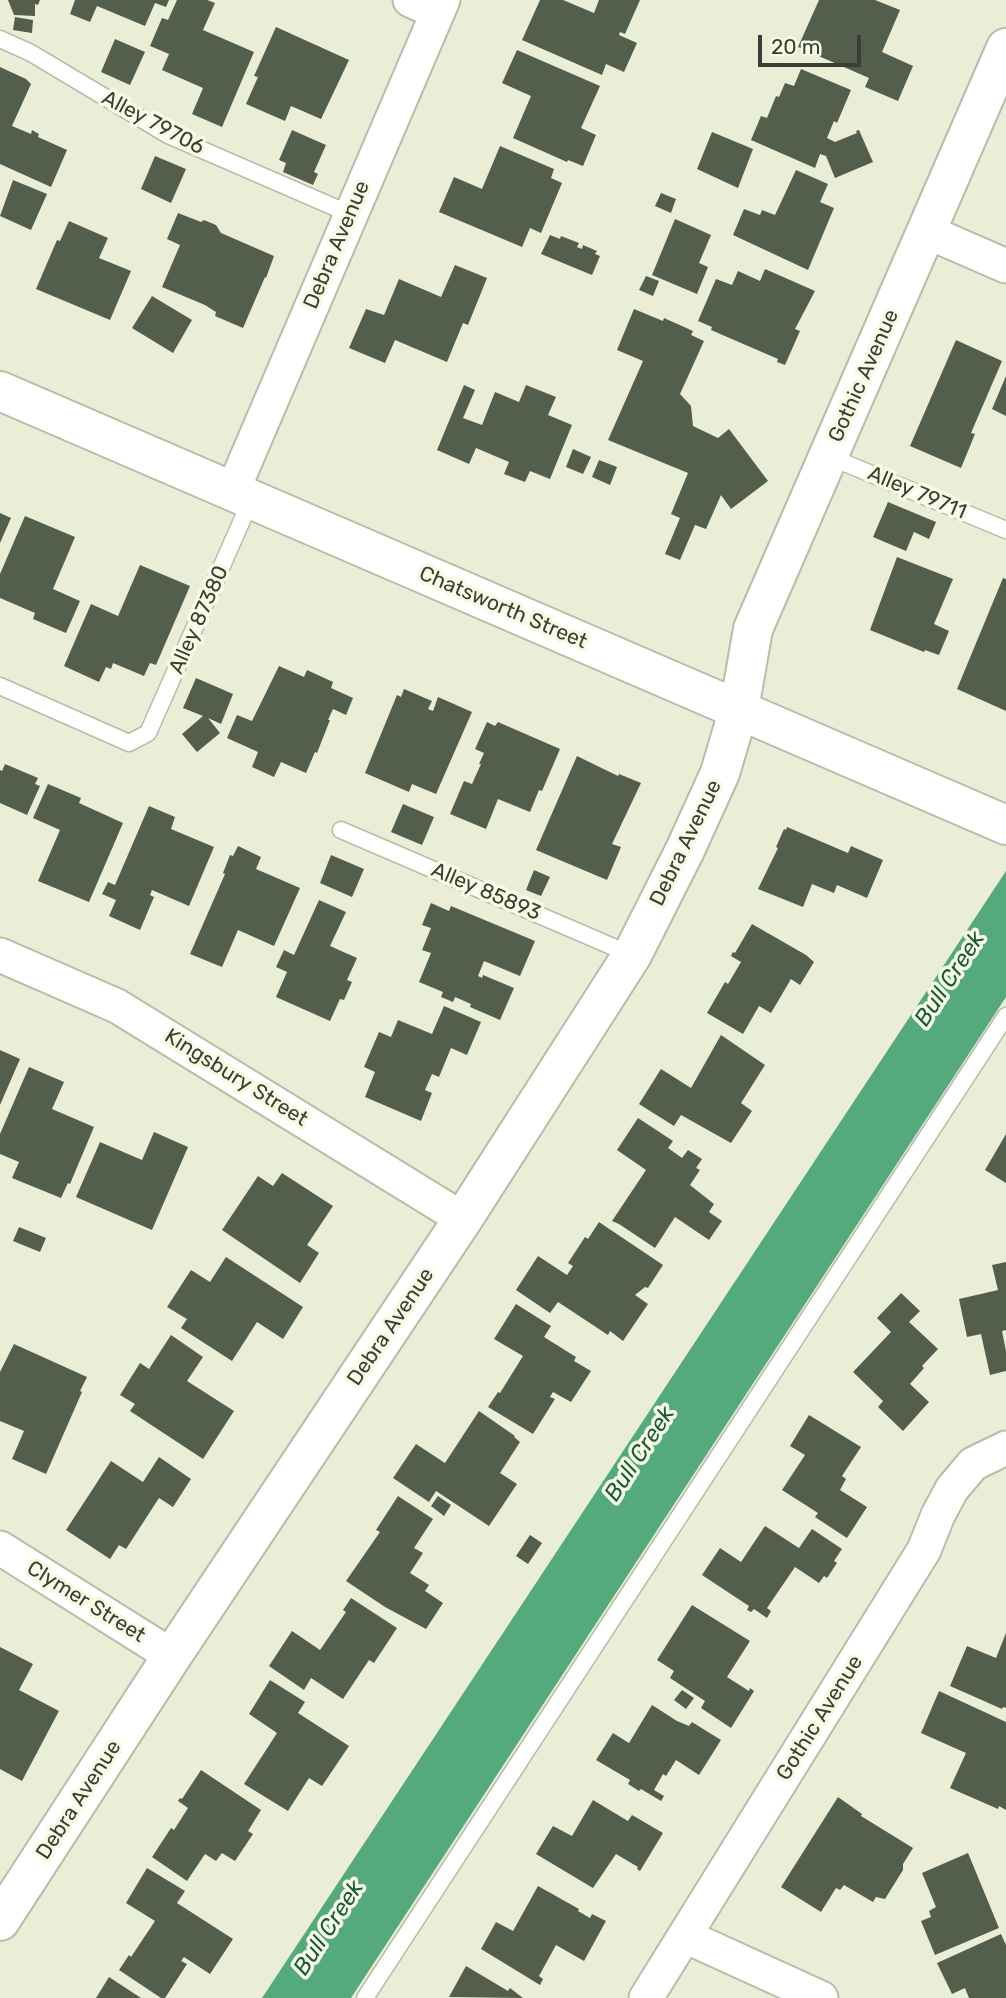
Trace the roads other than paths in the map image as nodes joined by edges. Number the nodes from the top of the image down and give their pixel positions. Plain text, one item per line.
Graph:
1 (430, 4) edge
2 (0, 39) edge
3 (1006, 48) edge
4 (350, 214) junction
5 (928, 232) junction
6 (1006, 266) edge
7 (0, 390) edge
8 (828, 456) junction
9 (242, 494) junction
10 (1006, 530) edge
11 (0, 686) edge
12 (739, 709) junction
13 (1006, 825) edge
14 (341, 830) dead end
15 (0, 955) edge
16 (632, 955) junction
17 (1006, 1016) edge
18 (463, 1219) junction
19 (1004, 1449) edge
20 (0, 1548) edge
21 (172, 1656) junction
22 (0, 1921) edge
23 (685, 1936) junction
24 (365, 1998) edge
25 (646, 1998) edge
26 (821, 1998) edge

1 - 4 street, Debra Avenue
2 - 4 lane, Alley 79706
3 - 5 street, Gothic Avenue
4 - 9 street, Debra Avenue
5 - 6 street
5 - 8 street, Gothic Avenue
7 - 9 street, Chatsworth Street
8 - 10 lane, Alley 79711
8 - 12 street, Gothic Avenue
9 - 11 lane, Alley 87380
9 - 12 street, Chatsworth Street
12 - 13 street, Chatsworth Street
12 - 16 street, Debra Avenue
14 - 16 lane, Alley 85893
15 - 18 street, Kingsbury Street
16 - 18 street, Debra Avenue
17 - 24 lane
18 - 21 street, Debra Avenue
19 - 23 street, Gothic Avenue
20 - 21 street, Clymer Street
21 - 22 street, Debra Avenue
23 - 25 street, Gothic Avenue
23 - 26 street

